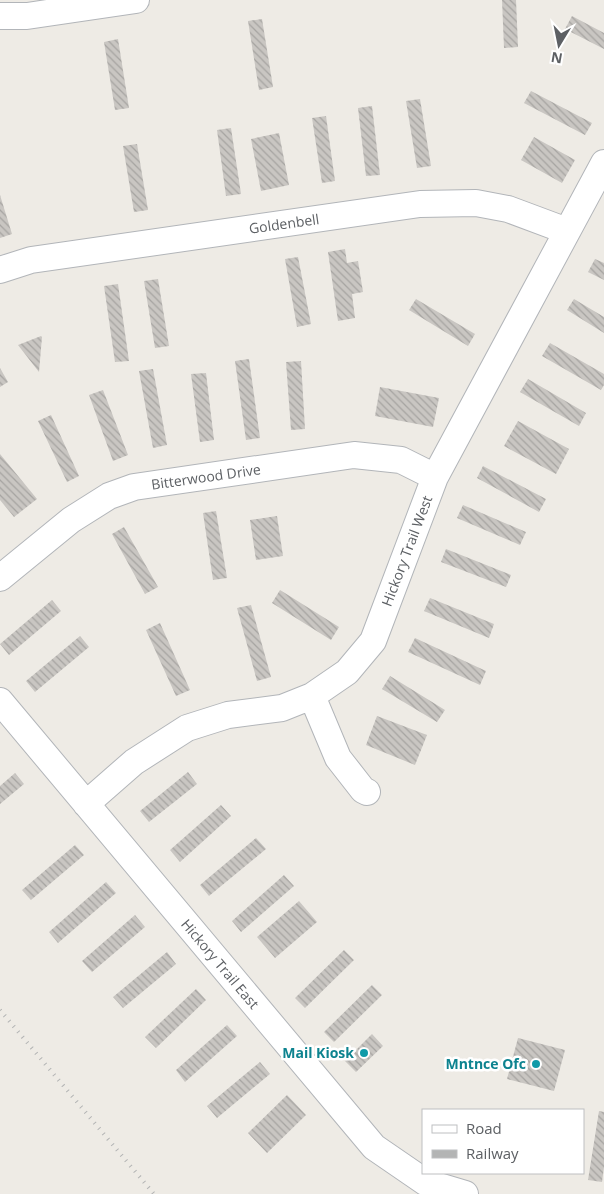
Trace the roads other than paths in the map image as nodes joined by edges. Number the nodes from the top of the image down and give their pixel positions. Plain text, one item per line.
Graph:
1 (136, 0) edge
2 (0, 16) edge
3 (604, 163) edge
4 (567, 232) junction
5 (0, 270) edge
6 (435, 477) junction
7 (0, 578) edge
8 (312, 696) junction
9 (0, 701) edge
10 (367, 792) dead end
11 (86, 804) junction
12 (465, 1194) edge

1 - 2 street
3 - 4 street, Hickory Trail West
4 - 5 street, Goldenbell
4 - 6 street, Hickory Trail West
6 - 7 street, Bitterwood Drive
6 - 8 street, Hickory Trail West
8 - 10 street
8 - 11 street, Hickory Trail West
9 - 11 street, Hickory Trail East
11 - 12 street, Hickory Trail East

